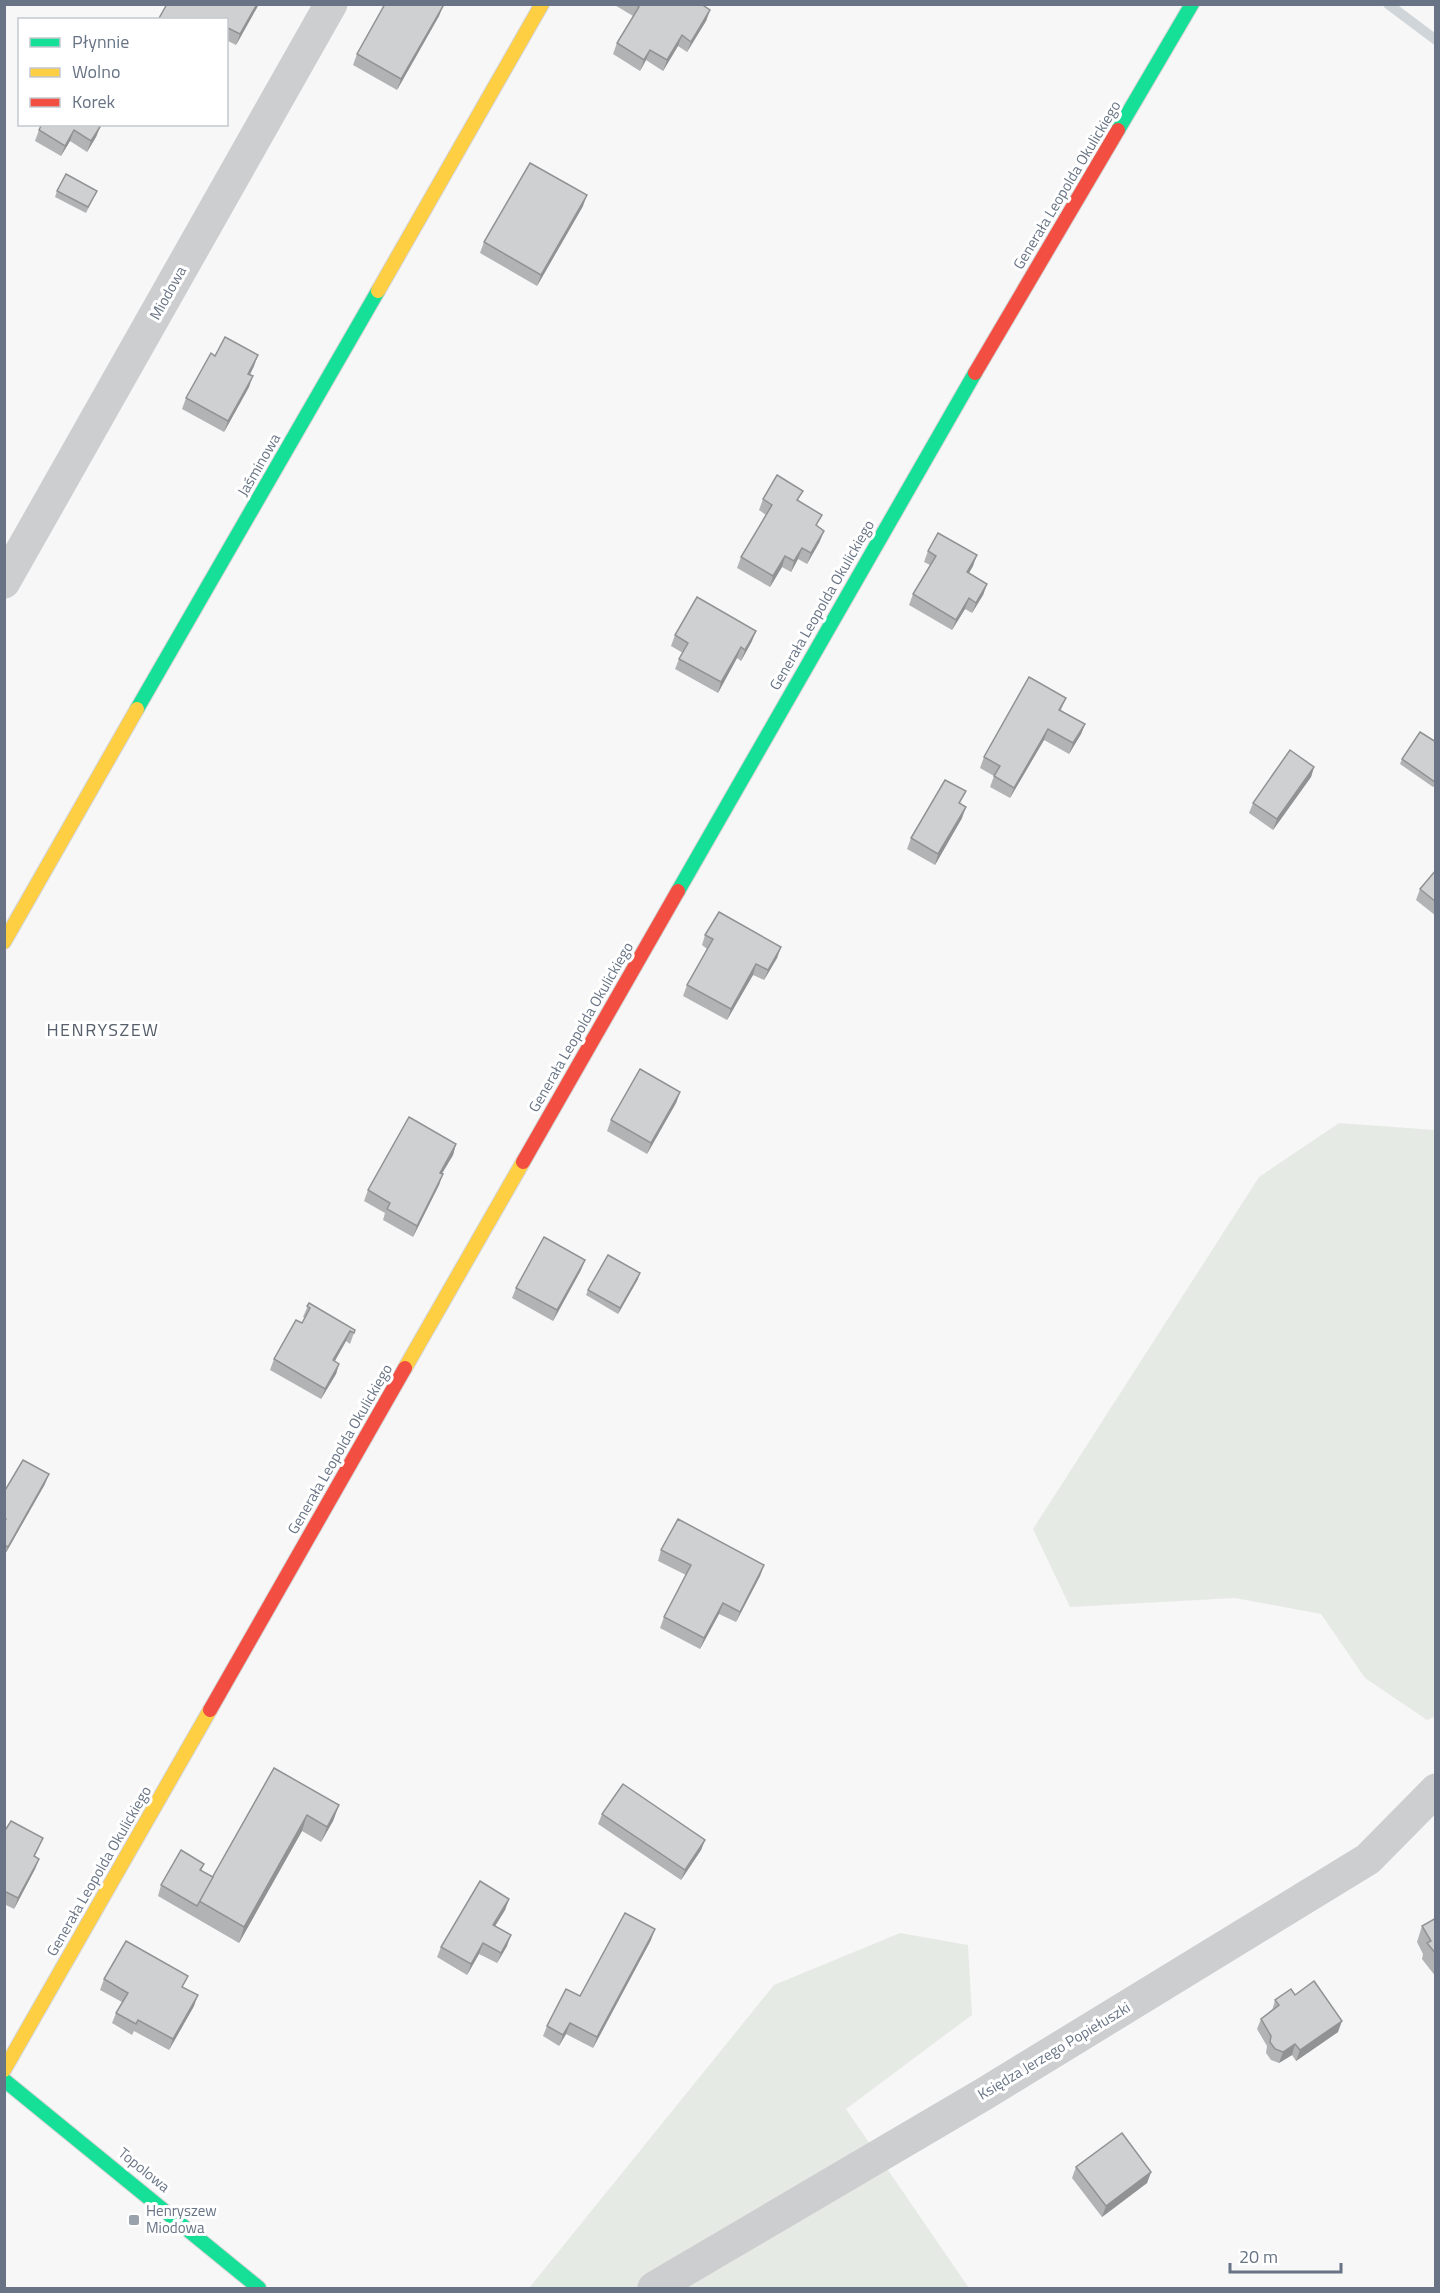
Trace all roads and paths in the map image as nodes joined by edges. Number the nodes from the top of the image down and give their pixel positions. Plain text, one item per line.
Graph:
1 (331, 4) edge
2 (542, 4) edge
3 (1192, 4) edge
4 (4, 582) edge
5 (4, 942) edge
6 (1436, 1790) edge
7 (4, 2070) edge
8 (4, 2080) edge
9 (260, 2289) edge
10 (654, 2289) edge

1 - 4 street, Miodowa
2 - 5 street, Jaśminowa
3 - 7 street, Generała Leopolda Okulickiego
6 - 10 street, Księdza Jerzego Popiełuszki
8 - 9 street, Topolowa

